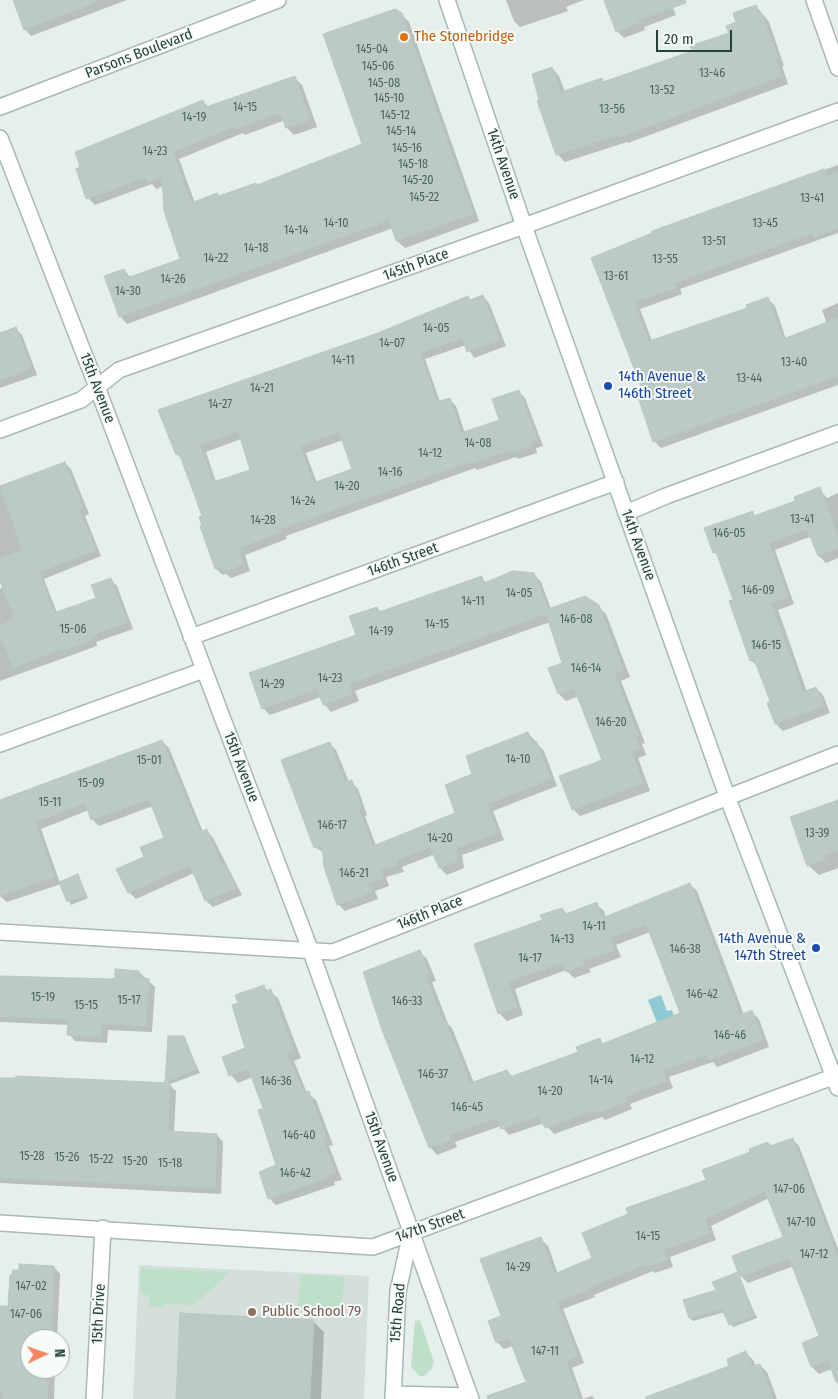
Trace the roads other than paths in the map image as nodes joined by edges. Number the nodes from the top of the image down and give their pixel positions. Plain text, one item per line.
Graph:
1 (278, 0) edge
2 (448, 0) edge
3 (814, 0) edge
4 (838, 68) edge
5 (0, 107) edge
6 (838, 111) edge
7 (0, 138) edge
8 (524, 226) junction
9 (97, 387) junction
10 (0, 430) edge
11 (838, 433) edge
12 (616, 482) junction
13 (626, 513) junction
14 (191, 638) junction
15 (204, 670) junction
16 (0, 744) edge
17 (838, 754) edge
18 (727, 796) junction
19 (0, 932) edge
20 (310, 949) junction
21 (837, 1079) edge
22 (0, 1223) edge
23 (103, 1228) junction
24 (411, 1233) junction
25 (393, 1396) edge
26 (471, 1397) edge
27 (94, 1399) edge

1 - 5 street, Parsons Boulevard
2 - 8 street, 14th Avenue
3 - 4 street
6 - 8 street, 145th Place
7 - 9 street, 15th Avenue
8 - 9 street, 145th Place
8 - 12 street, 14th Avenue
9 - 10 street, 145th Place
9 - 14 street, 15th Avenue
11 - 13 street
12 - 13 street, 14th Avenue
12 - 14 street, 146th Street
13 - 18 street, 14th Avenue
14 - 15 street, 15th Avenue
15 - 16 street
15 - 20 street, 15th Avenue
17 - 18 street, 146th Place
18 - 20 street, 146th Place
18 - 21 street, 14th Avenue
19 - 20 street, 146th Place
20 - 24 street, 15th Avenue
21 - 24 street, 147th Street
22 - 23 street, 147th Street
23 - 24 street, 147th Street
23 - 27 street, 15th Drive
24 - 25 street, 15th Road
24 - 26 street, 15th Avenue
25 - 26 street, 15th Road

